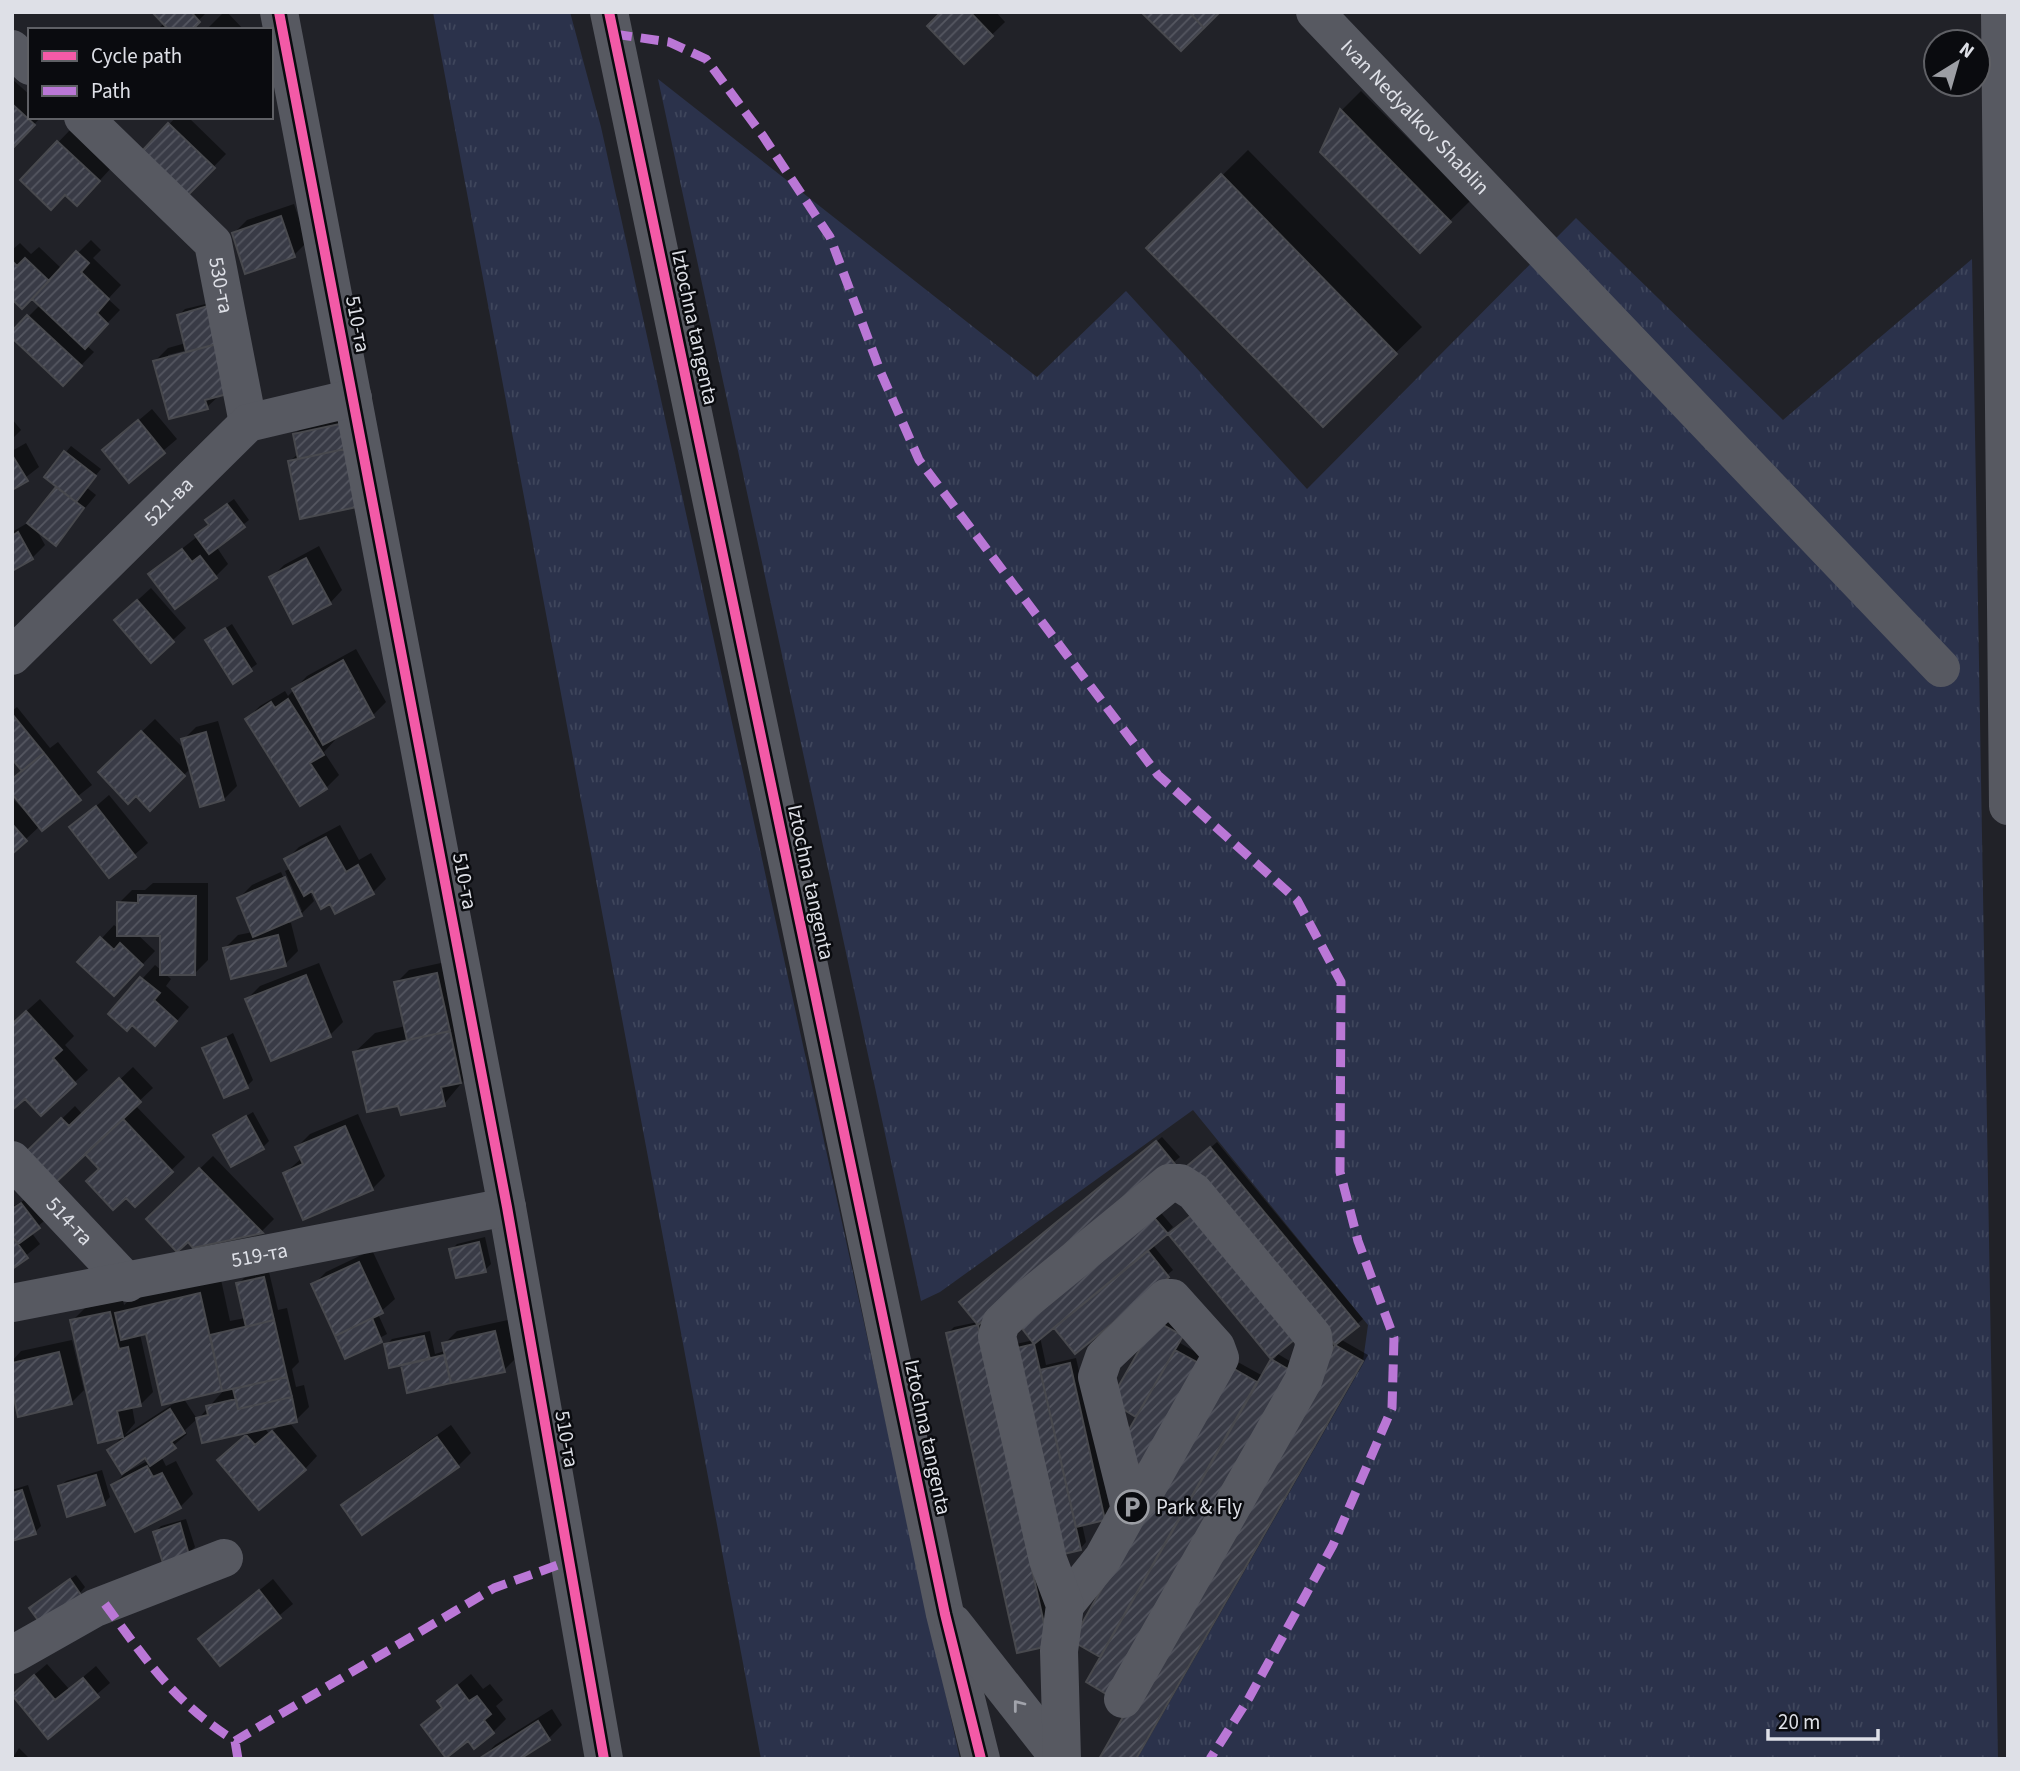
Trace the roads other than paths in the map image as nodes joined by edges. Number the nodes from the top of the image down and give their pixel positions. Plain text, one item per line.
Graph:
1 (279, 12) edge
2 (609, 12) edge
3 (1315, 12) edge
4 (2000, 12) edge
5 (12, 49) edge
6 (28, 64) edge
7 (85, 119) edge
8 (353, 398) junction
9 (248, 423) junction
10 (12, 656) edge
11 (1941, 668) dead end
12 (2008, 806) edge
13 (12, 1160) edge
14 (507, 1207) junction
15 (128, 1283) junction
16 (12, 1303) edge
17 (1130, 1509) junction
18 (224, 1558) dead end
19 (945, 1614) junction
20 (1065, 1618) junction
21 (12, 1655) edge
22 (1123, 1699) dead end
23 (604, 1759) edge
24 (981, 1759) edge
25 (1061, 1759) edge

1 - 8 street, 510-та
2 - 19 street, Iztochna tangenta
3 - 11 street, Ivan Nedyalkov Shablin
4 - 12 street
5 - 6 street
7 - 9 street, 530-та
8 - 9 street
8 - 14 street, 510-та
9 - 10 street, 521-ва
13 - 15 street, 514-та
14 - 15 street, 519-та
14 - 23 street, 510-та
15 - 16 street, 519-та
17 - 17 street
17 - 20 street
18 - 21 street
19 - 24 street, Iztochna tangenta
25 -> 19 street
20 - 22 street
20 - 25 street

